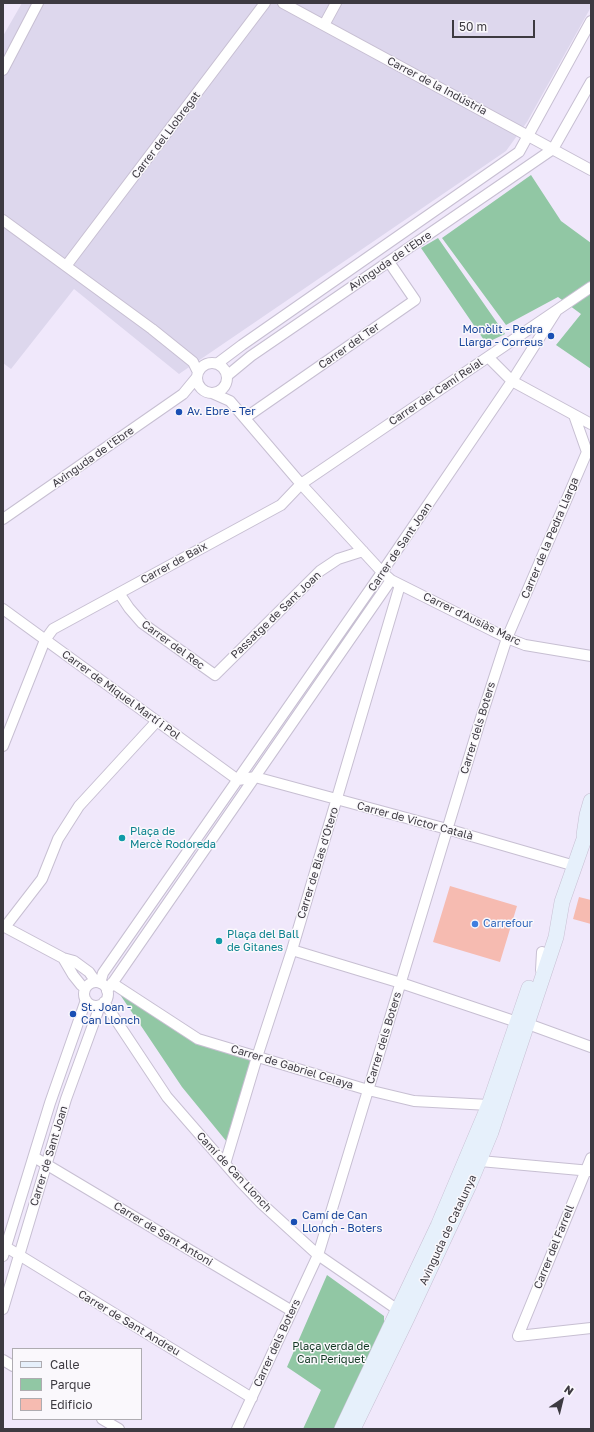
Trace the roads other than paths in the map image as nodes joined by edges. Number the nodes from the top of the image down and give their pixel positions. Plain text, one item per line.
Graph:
1 (38, 3) edge
2 (265, 3) edge
3 (283, 3) edge
4 (336, 3) edge
5 (591, 21) edge
6 (324, 25) junction
7 (3, 70) edge
8 (591, 82) edge
9 (529, 135) junction
10 (553, 149) junction
11 (591, 170) edge
12 (3, 220) edge
13 (389, 262) junction
14 (66, 266) junction
15 (591, 287) edge
16 (557, 310) junction
17 (488, 357) junction
18 (218, 363) junction
19 (200, 371) junction
20 (227, 379) junction
21 (512, 381) junction
22 (207, 391) junction
23 (184, 394) junction
24 (230, 401) junction
25 (574, 416) junction
26 (245, 418) junction
27 (591, 424) edge
28 (301, 484) junction
29 (3, 519) edge
30 (363, 551) junction
31 (382, 572) junction
32 (396, 582) junction
33 (119, 593) junction
34 (3, 609) edge
35 (507, 638) junction
36 (45, 640) junction
37 (591, 656) edge
38 (214, 675) joint
39 (157, 721) junction
40 (3, 746) edge
41 (255, 777) junction
42 (238, 780) junction
43 (337, 799) junction
44 (591, 801) edge
45 (591, 825) edge
46 (447, 829) junction
47 (583, 842) junction
48 (575, 866) junction
49 (562, 902) junction
50 (4, 926) edge
51 (292, 950) junction
52 (63, 958) junction
53 (401, 983) junction
54 (104, 985) junction
55 (85, 988) junction
56 (86, 1000) junction
57 (102, 1003) junction
58 (523, 1023) junction
59 (591, 1047) edge
60 (257, 1057) junction
61 (368, 1090) junction
62 (489, 1105) junction
63 (34, 1157) junction
64 (591, 1158) edge
65 (480, 1160) junction
66 (46, 1164) junction
67 (225, 1164) junction
68 (588, 1170) edge
69 (469, 1186) junction
70 (4, 1252) edge
71 (318, 1255) junction
72 (19, 1256) junction
73 (3, 1309) edge
74 (398, 1310) junction
75 (292, 1311) junction
76 (591, 1328) edge
77 (3, 1360) edge
78 (12, 1365) edge
79 (252, 1398) junction
80 (104, 1420) edge
81 (118, 1429) edge
82 (238, 1429) edge
83 (342, 1429) edge
84 (352, 1429) edge

1 - 7 street
2 - 14 street, Carrer del Llobregat
3 - 6 street, Carrer de la Indústria
4 - 6 street
5 - 9 street, Avinguda de l'Ebre
6 - 9 street, Carrer de la Indústria
8 - 10 street
9 - 10 street, Carrer de la Indústria
9 - 18 street, Avinguda de l'Ebre
10 - 11 street, Carrer de la Indústria
10 - 13 street, Avinguda de l'Ebre
12 - 14 street
13 - 20 street, Avinguda de l'Ebre
13 - 26 street, Carrer del Ter
14 - 19 street
15 - 16 street, Carrer del Camí Reial
16 - 17 street, Carrer del Camí Reial
16 - 21 street, Carrer de Sant Joan
17 - 21 street
17 - 28 street, Carrer del Camí Reial
18 - 19 street, Avinguda de l'Ebre
18 - 20 street
19 - 22 street
19 - 23 street, Avinguda de l'Ebre
20 - 22 street, Avinguda de l'Ebre
20 - 24 street
21 - 25 street
21 - 31 street, Carrer de Sant Joan
22 - 23 street, Avinguda de l'Ebre
22 - 24 street
23 - 29 street, Avinguda de l'Ebre
24 - 26 street
25 - 27 street
25 - 35 street, Carrer de la Pedra Llarga
26 - 28 street
28 - 30 street, Carrer d'Ausiàs Marc
28 - 33 street, Carrer de Baix
30 - 31 street, Carrer d'Ausiàs Marc
30 - 38 street, Passatge de Sant Joan
31 - 32 street, Carrer d'Ausiàs Marc
31 - 42 street, Carrer de Sant Joan
32 - 35 street, Carrer d'Ausiàs Marc
32 - 41 street, Carrer de Sant Joan
32 - 43 street, Carrer de Blas d'Otero
33 - 36 street, Carrer de Baix
33 - 38 street, Carrer del Rec
34 - 36 street, Carrer de Miquel Martí i Pol
35 - 37 street, Carrer d'Ausiàs Marc
35 - 46 street, Carrer dels Boters
36 - 39 street, Carrer de Miquel Martí i Pol
36 - 40 street
39 - 42 street, Carrer de Miquel Martí i Pol
39 - 50 street
41 - 42 street
41 - 43 street, Carrer de Victor Català
41 - 54 street, Carrer de Sant Joan
42 - 54 street, Carrer de Sant Joan
43 - 46 street, Carrer de Victor Català
43 - 51 street, Carrer de Blas d'Otero
44 - 47 street, Avinguda de Catalunya
45 - 47 street, Avinguda de Catalunya
46 - 48 street, Carrer de Victor Català
46 - 53 street, Carrer dels Boters
47 - 48 street, Avinguda de Catalunya
48 - 49 street, Avinguda de Catalunya
49 - 58 street, Avinguda de Catalunya
49 - 58 street, Avinguda de Catalunya
50 - 52 street
51 - 53 street
51 - 60 street, Carrer de Blas d'Otero
52 - 54 street
52 - 55 street
53 - 58 street
53 - 61 street, Carrer dels Boters
54 - 55 street
54 - 57 street
54 - 60 street, Carrer de Gabriel Celaya
55 - 56 street
56 - 57 street
56 - 63 street, Carrer de Sant Joan
57 - 66 street, Carrer de Sant Joan
57 - 67 street, Camí de Can Llonch
58 - 59 street
58 - 62 street, Avinguda de Catalunya
58 - 65 street, Avinguda de Catalunya
60 - 61 street, Carrer de Gabriel Celaya
60 - 67 street, Carrer de Blas d'Otero
61 - 62 street, Carrer de Gabriel Celaya
61 - 71 street, Carrer dels Boters
62 - 74 street, Avinguda de Catalunya
63 - 66 street, Carrer de Sant Antoni
63 - 70 street, Carrer de Sant Joan
64 - 68 street, Carrer del Farrell
65 - 68 street
65 - 69 street, Avinguda de Catalunya
66 - 72 street, Carrer de Sant Joan
66 - 75 street, Carrer de Sant Antoni
67 - 71 street, Camí de Can Llonch
68 - 76 street, Carrer del Farrell
69 - 74 street
69 - 84 street, Avinguda de Catalunya
70 - 72 street, Carrer de Sant Andreu
71 - 74 street, Camí de Can Llonch
71 - 75 street, Carrer dels Boters
72 - 73 street, Carrer de Sant Joan
72 - 79 street, Carrer de Sant Andreu
74 - 83 street, Avinguda de Catalunya
74 - 84 street
75 - 79 street, Carrer dels Boters
77 - 78 street
79 - 82 street, Carrer dels Boters
80 - 81 street

